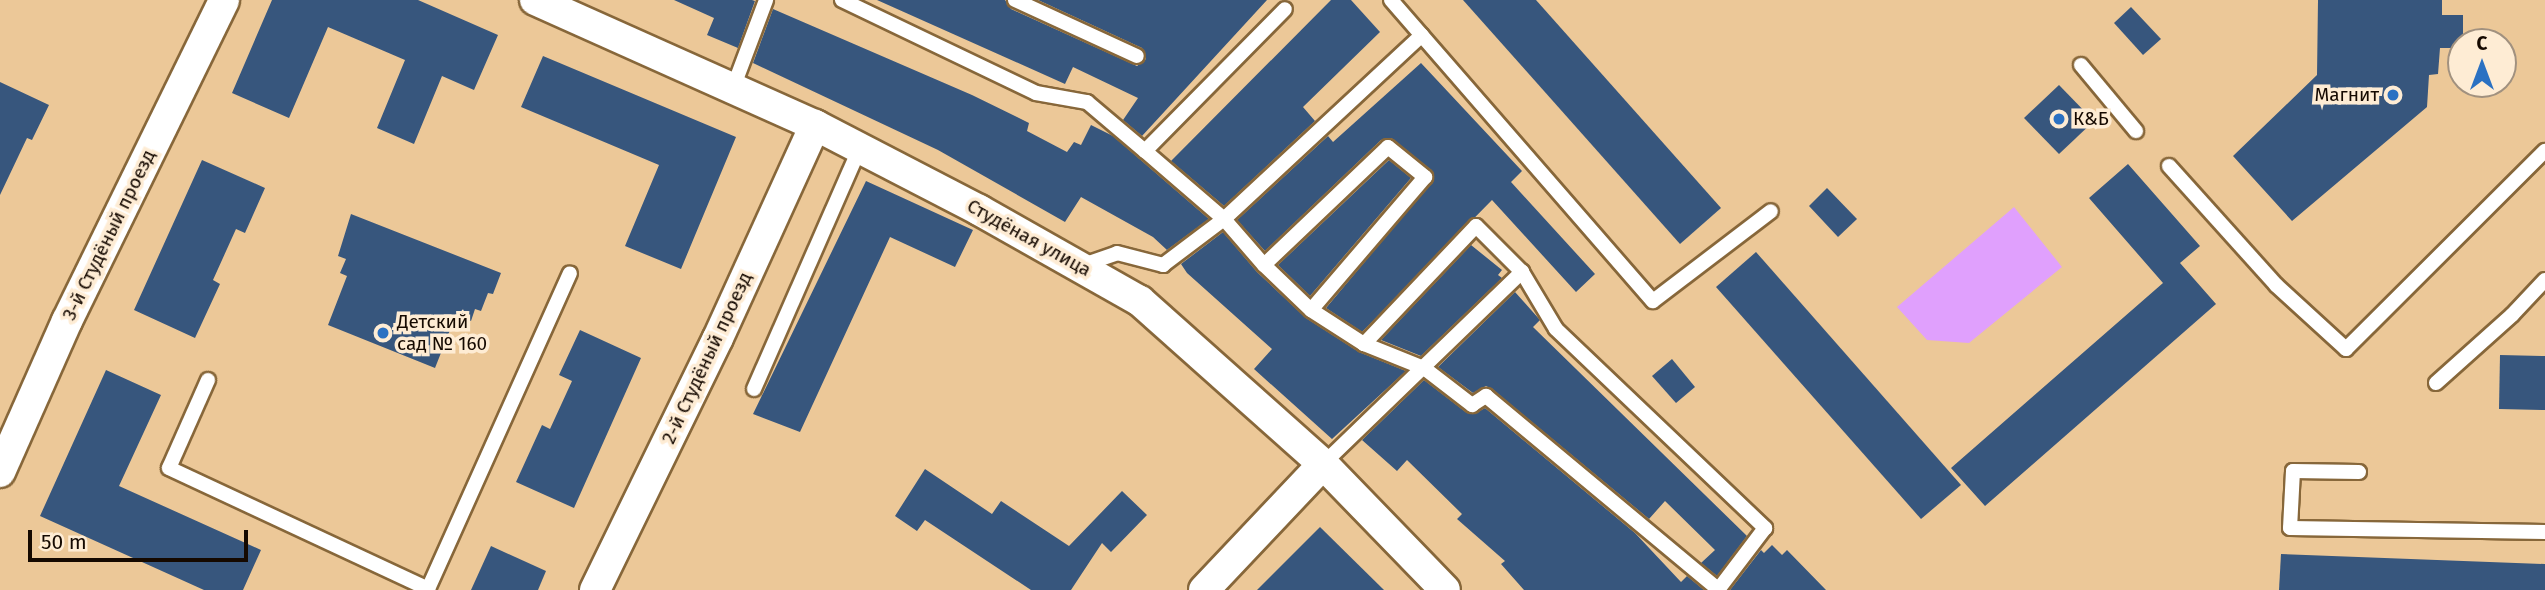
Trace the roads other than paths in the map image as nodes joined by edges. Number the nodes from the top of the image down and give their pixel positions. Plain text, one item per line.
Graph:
1 (224, 0) edge
2 (535, 0) edge
3 (766, 0) edge
4 (842, 0) edge
5 (1014, 0) edge
6 (1391, 0) edge
7 (1285, 9) dead end
8 (1422, 35) junction
9 (1137, 56) dead end
10 (2081, 65) dead end
11 (733, 88) junction
12 (815, 125) junction
13 (2136, 131) dead end
14 (860, 147) junction
15 (1146, 151) junction
16 (2545, 151) edge
17 (2169, 166) dead end
18 (1771, 211) dead end
19 (1224, 219) junction
20 (1264, 265) junction
21 (1078, 266) junction
22 (1522, 272) junction
23 (570, 273) dead end
24 (2545, 280) edge
25 (2529, 298) junction
26 (2545, 300) edge
27 (1311, 310) junction
28 (1364, 344) junction
29 (1424, 368) junction
30 (208, 380) dead end
31 (2436, 383) dead end
32 (754, 388) dead end
33 (1324, 464) junction
34 (0, 472) edge
35 (2359, 472) dead end
36 (2545, 532) edge
37 (595, 590) edge
38 (1204, 590) edge
39 (1445, 590) edge
40 (1718, 590) edge

1 - 34 street, 3-й Студёный проезд
2 - 11 street, Студёная улица
3 - 11 lane
4 - 15 lane
5 - 9 lane
6 - 8 lane
7 - 15 lane
8 - 18 lane
8 - 19 lane
10 - 13 lane
11 - 12 street, Студёная улица
12 - 14 street, Студёная улица
12 - 37 street, 2-й Студёный проезд
14 - 21 street, Студёная улица
14 - 32 lane
15 - 19 lane
16 - 17 lane
19 - 20 lane
19 - 21 lane
20 - 27 lane
20 - 27 lane
21 - 33 street, Студёная улица
22 - 28 lane
22 - 29 lane
22 - 40 lane
23 - 30 lane
24 - 25 lane
25 - 26 lane
25 - 31 lane
27 - 28 lane
28 - 29 lane
29 - 33 lane
29 - 40 lane
33 - 38 street
33 - 39 street, Студёная улица
35 - 36 lane

